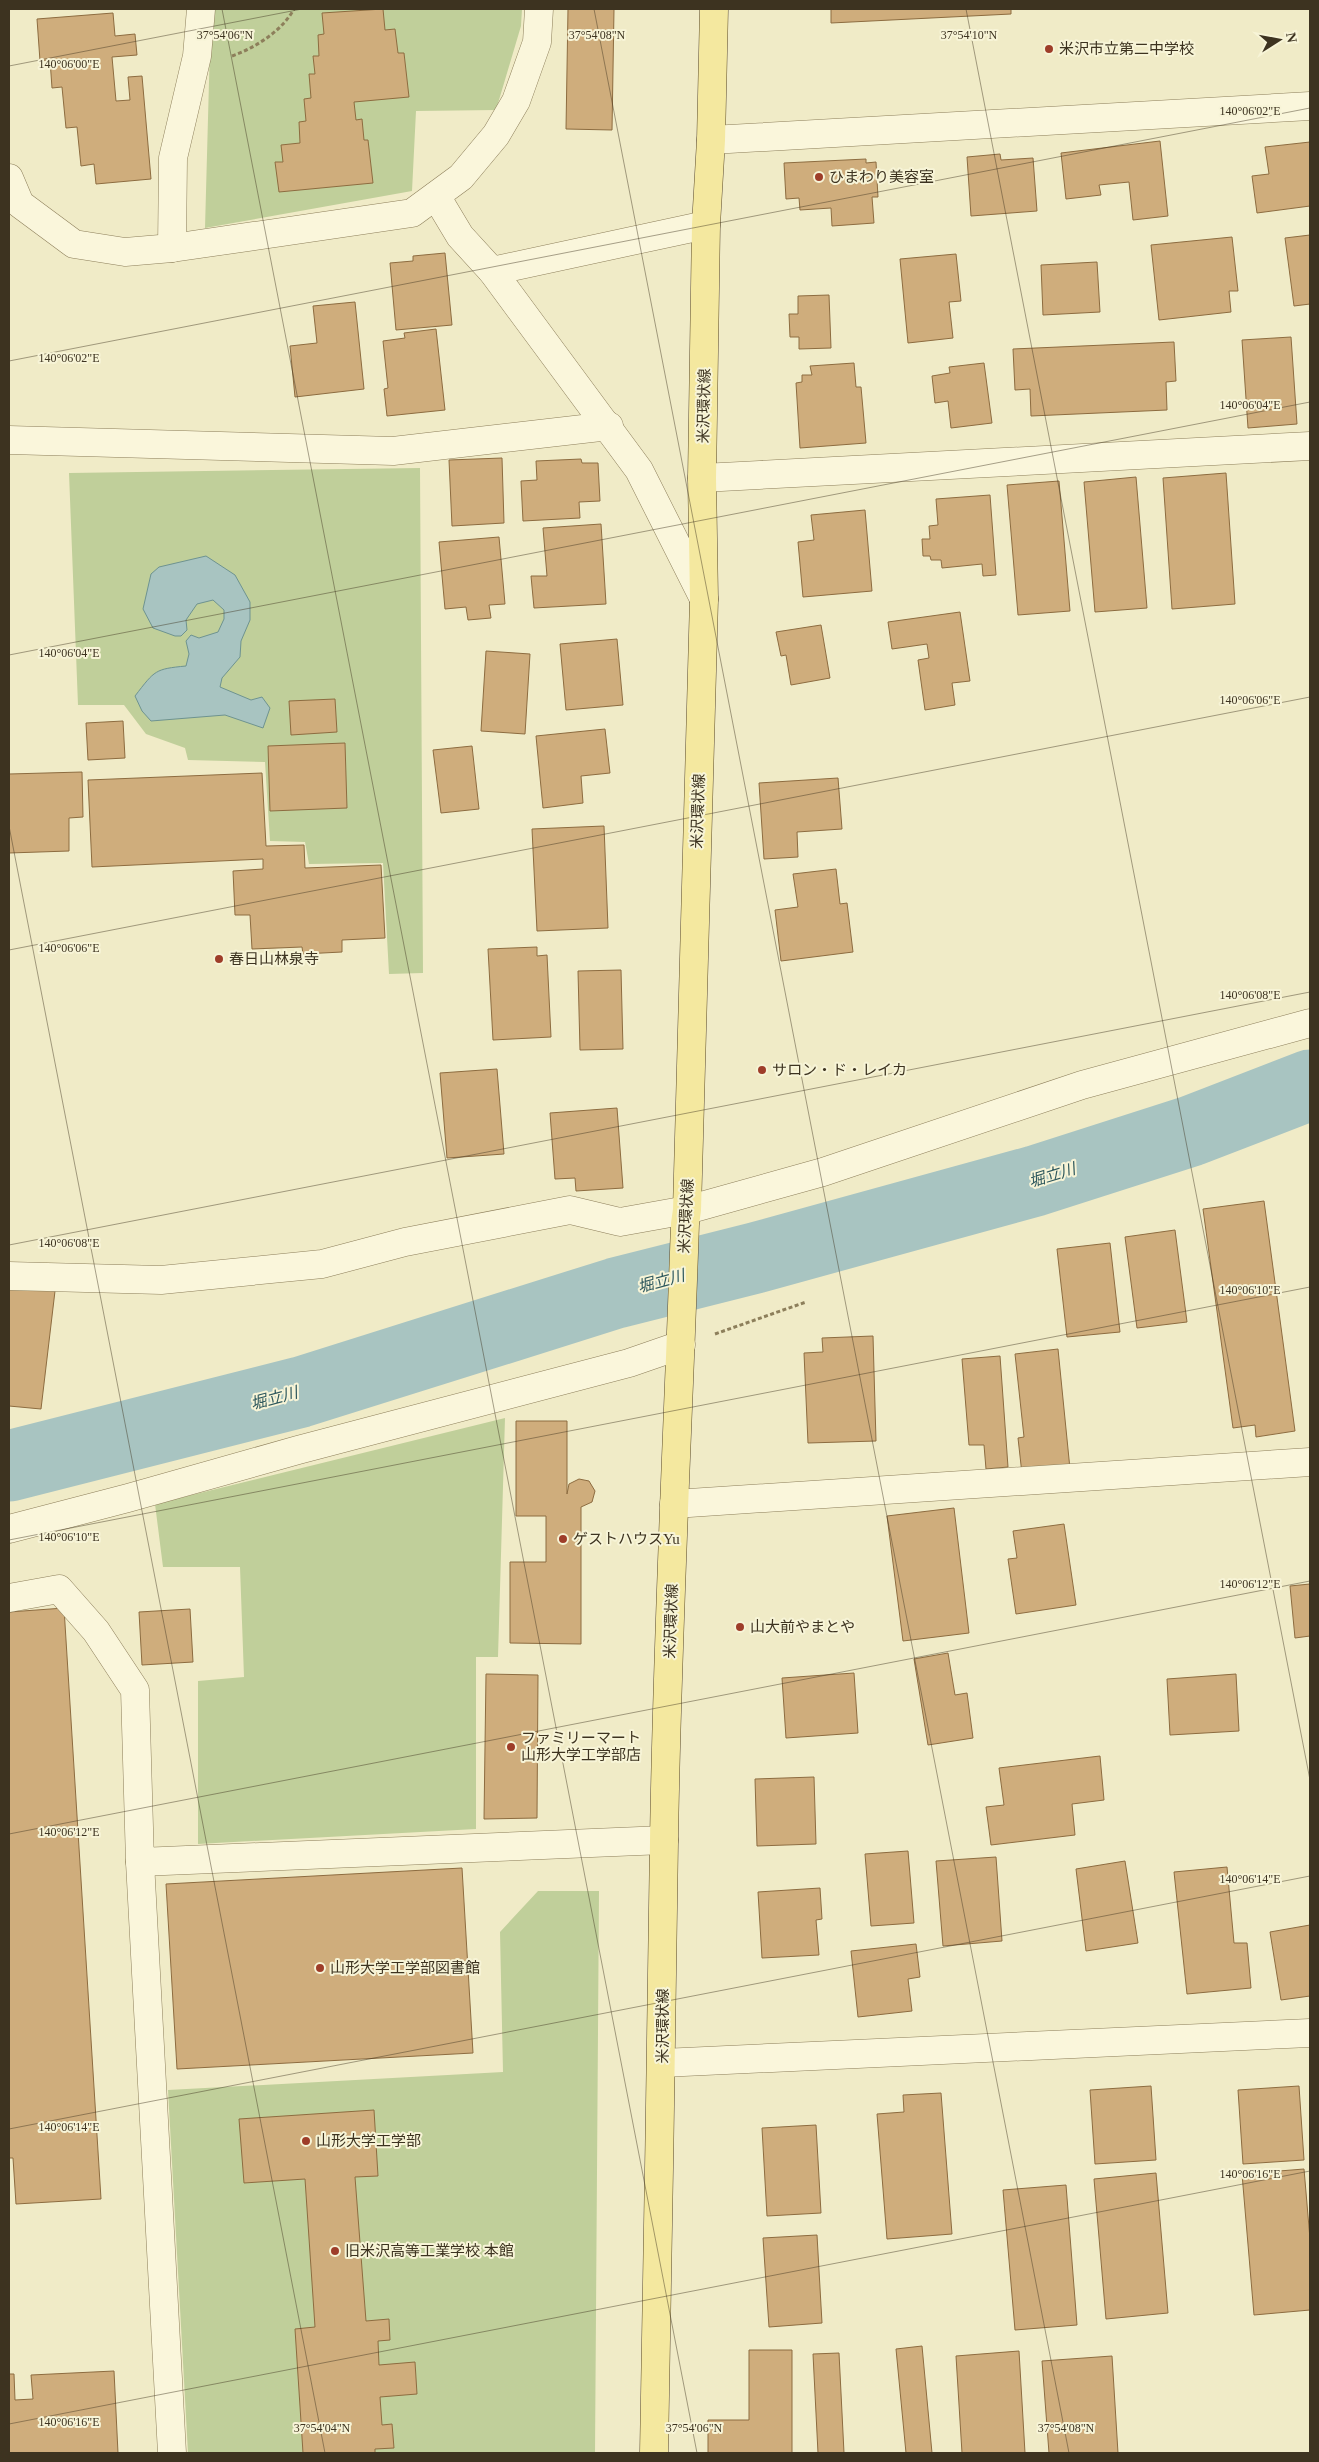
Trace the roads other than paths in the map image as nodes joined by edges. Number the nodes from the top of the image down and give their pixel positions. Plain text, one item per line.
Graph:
1 (201, 9) edge
2 (539, 9) edge
3 (714, 9) edge
4 (1310, 106) edge
5 (711, 140) junction
6 (9, 178) edge
7 (436, 196) junction
8 (706, 225) junction
9 (172, 248) junction
10 (492, 271) junction
11 (608, 426) junction
12 (9, 440) edge
13 (1310, 446) edge
14 (702, 478) junction
15 (704, 599) junction
16 (1310, 1023) edge
17 (686, 1217) junction
18 (9, 1276) edge
19 (681, 1339) junction
20 (1310, 1462) edge
21 (674, 1504) junction
22 (9, 1529) edge
23 (9, 1598) edge
24 (664, 1840) junction
25 (140, 1862) junction
26 (1310, 2033) edge
27 (662, 2063) junction
28 (172, 2453) edge
29 (654, 2453) edge

1 - 9 street
2 - 7 street
3 - 5 main road, 米沢環状線
4 - 5 street
5 - 8 main road, 米沢環状線
6 - 9 street
7 - 9 street
7 - 10 street
8 - 10 street
8 - 14 main road, 米沢環状線
10 - 11 street
11 - 12 street
11 - 15 street
13 - 14 street
14 - 15 main road, 米沢環状線
15 - 17 main road, 米沢環状線
16 - 17 street
17 - 18 street
17 - 19 main road, 米沢環状線
19 - 21 main road, 米沢環状線
19 - 22 street
20 - 21 street
21 - 24 main road, 米沢環状線
23 - 25 street
24 - 25 street
24 - 27 main road, 米沢環状線
25 - 28 street
26 - 27 street
27 - 29 main road, 米沢環状線

